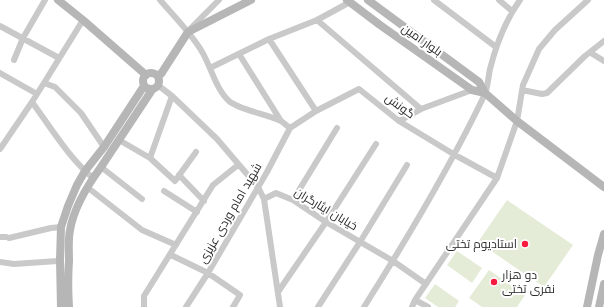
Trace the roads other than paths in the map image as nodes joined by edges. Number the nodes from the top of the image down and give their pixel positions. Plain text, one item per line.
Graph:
1 (46, 0) edge
2 (58, 0) edge
3 (160, 0) edge
4 (219, 0) edge
5 (251, 0) edge
6 (368, 0) edge
7 (434, 0) edge
8 (499, 0) edge
9 (520, 0) edge
10 (588, 0) edge
11 (349, 1) edge
12 (512, 11) junction
13 (83, 20) junction
14 (317, 20) junction
15 (0, 26) edge
16 (188, 32) junction
17 (23, 38) junction
18 (269, 39) junction
19 (604, 41) edge
20 (496, 48) junction
21 (590, 53) junction
22 (239, 54) junction
23 (60, 58) junction
24 (14, 60) dead end
25 (604, 61) edge
26 (210, 68) junction
27 (0, 73) edge
28 (146, 75) junction
29 (157, 75) junction
30 (44, 83) junction
31 (152, 87) junction
32 (472, 90) junction
33 (522, 90) junction
34 (485, 93) junction
35 (36, 94) junction
36 (172, 96) junction
37 (32, 102) junction
38 (421, 109) junction
39 (316, 111) junction
40 (281, 121) junction
41 (399, 121) junction
42 (517, 121) junction
43 (290, 128) junction
44 (336, 128) dead end
45 (119, 140) junction
46 (376, 144) dead end
47 (104, 146) junction
48 (0, 148) edge
49 (196, 152) dead end
50 (455, 155) junction
51 (150, 158) junction
52 (238, 165) junction
53 (407, 165) dead end
54 (101, 167) junction
55 (85, 172) junction
56 (179, 175) junction
57 (93, 178) junction
58 (497, 178) junction
59 (87, 187) junction
60 (258, 187) junction
61 (604, 187) edge
62 (164, 191) dead end
63 (142, 199) dead end
64 (264, 199) junction
65 (293, 200) junction
66 (204, 201) junction
67 (197, 212) junction
68 (326, 222) junction
69 (61, 227) junction
70 (604, 234) edge
71 (5, 237) edge
72 (360, 242) junction
73 (176, 246) junction
74 (171, 254) junction
75 (58, 261) dead end
76 (393, 261) junction
77 (0, 262) edge
78 (208, 273) junction
79 (426, 284) junction
80 (604, 284) edge
81 (278, 292) junction
82 (415, 300) junction
83 (61, 307) edge
84 (69, 307) edge
85 (144, 307) edge
86 (186, 307) edge
87 (233, 307) edge
88 (280, 307) edge
89 (318, 307) edge
90 (364, 307) edge
91 (412, 307) edge
92 (428, 307) edge
93 (587, 307) edge
94 (599, 307) edge

1 - 17 street
2 - 13 main road
3 - 16 street
4 - 16 street
5 - 16 main road
6 - 34 main road, بلوار امین
7 - 20 street
8 - 12 street
9 - 12 street
10 - 33 street
11 - 14 street
11 - 32 main road, بلوار امین
12 - 20 street
13 - 23 street
13 - 28 main road
14 - 18 street
14 - 38 street
15 - 17 street
16 - 26 street
16 - 29 main road
17 - 23 street
17 - 24 street
18 - 22 street
18 - 39 street
19 - 21 street
20 - 34 street
21 - 25 street
21 - 33 street
22 - 26 street
22 - 40 street
23 - 30 street
26 - 40 street
27 - 35 street
28 - 29 main road
28 - 31 main road
29 - 31 main road
30 - 35 street
30 - 47 street
31 - 36 street
31 - 45 main road
31 - 47 main road
32 - 34 main road, بلوار امین
32 - 38 street
33 - 42 street
34 - 42 main road, بلوار امین
34 - 50 street
35 - 37 street
36 - 51 street
36 - 52 street
37 - 48 street
37 - 55 street
38 - 41 street
39 - 41 street, گونش
39 - 43 street, گونش
40 - 43 street
41 - 50 street, گونش
42 - 58 street
42 - 61 main road, بلوار امین
43 - 60 street, شهید امام وردی عزیزی
44 - 65 street
45 - 51 street
45 - 54 main road
46 - 68 street
47 - 55 main road
49 - 56 street
50 - 58 street, گونش
50 - 76 street
51 - 56 street
52 - 60 street
52 - 66 street
53 - 72 street
54 - 57 main road
54 - 63 street
55 - 57 street
55 - 69 main road
56 - 66 street
57 - 59 main road
58 - 79 street
59 - 73 street
59 - 84 main road
60 - 64 street
60 - 78 street, شهید امام وردی عزیزی
62 - 67 street
64 - 65 street, خیابان ایثارگران
64 - 81 street
65 - 68 street, خیابان ایثارگران
66 - 67 street
67 - 73 street
68 - 72 street, خیابان ایثارگران
68 - 81 street
69 - 71 street
69 - 83 main road
70 - 93 main road
72 - 76 street, خیابان ایثارگران
72 - 89 street
73 - 74 street
74 - 78 street
74 - 85 street
75 - 77 street
76 - 79 street, خیابان ایثارگران
76 - 90 street
78 - 86 street, شهید امام وردی عزیزی
78 - 87 street
79 - 82 street
80 - 94 main road
81 - 88 street
82 - 91 street
82 - 92 street

